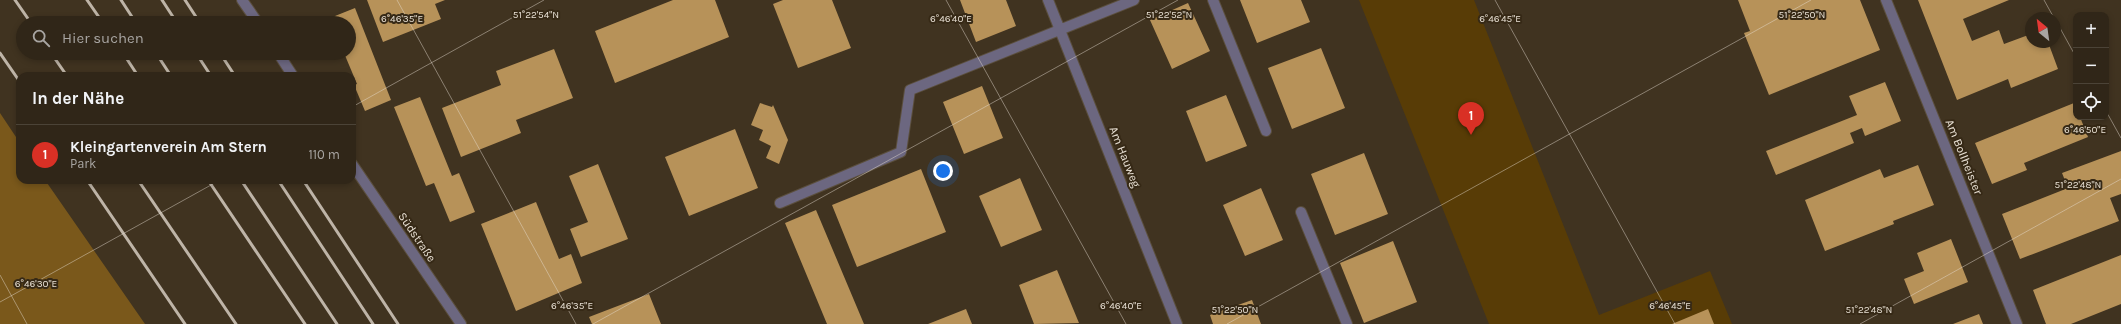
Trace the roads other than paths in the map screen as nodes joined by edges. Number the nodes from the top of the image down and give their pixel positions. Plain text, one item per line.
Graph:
1 (242, 0) edge
2 (1048, 0) edge
3 (1134, 0) edge
4 (1213, 0) edge
5 (1886, 0) edge
6 (253, 16) edge
7 (1060, 30) junction
8 (283, 60) edge
9 (290, 72) edge
10 (1266, 131) dead end
11 (356, 170) edge
12 (780, 203) dead end
13 (1301, 212) dead end
14 (461, 324) edge
15 (1177, 324) edge
16 (1347, 324) edge
17 (2017, 324) edge

1 - 6 street
2 - 7 street, Am Hauweg
3 - 7 street
4 - 10 street
5 - 17 street, Am Bollheister
7 - 12 street
7 - 15 street, Am Hauweg
8 - 9 street
11 - 14 street, Südstraße
13 - 16 street

